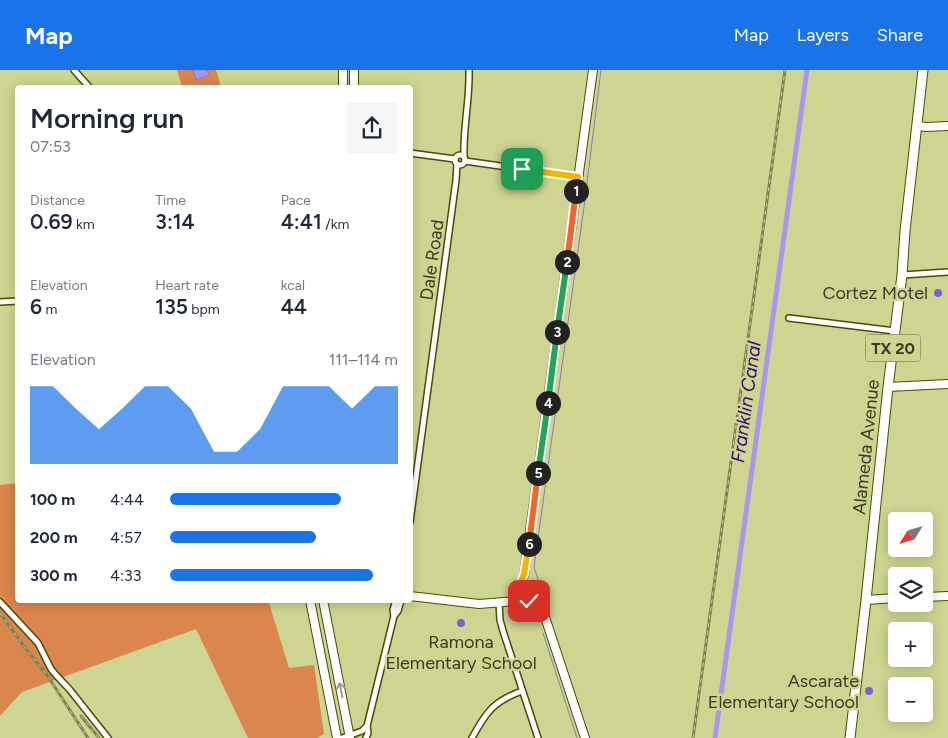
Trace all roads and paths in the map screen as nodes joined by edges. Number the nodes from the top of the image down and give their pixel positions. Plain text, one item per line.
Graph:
1 (74, 70) edge
2 (343, 70) edge
3 (354, 70) edge
4 (469, 70) edge
5 (593, 70) edge
6 (923, 70) edge
7 (87, 85) edge
8 (343, 85) edge
9 (354, 85) edge
10 (917, 126) junction
11 (948, 126) edge
12 (413, 152) edge
13 (460, 160) junction
14 (578, 177) junction
15 (948, 272) edge
16 (902, 275) junction
17 (15, 301) edge
18 (0, 302) edge
19 (789, 318) dead end
20 (894, 331) junction
21 (948, 384) edge
22 (888, 387) junction
23 (413, 500) edge
24 (524, 574) junction
25 (534, 592) junction
26 (413, 596) edge
27 (948, 596) edge
28 (525, 597) junction
29 (933, 597) edge
30 (888, 599) edge
31 (866, 600) junction
32 (0, 602) edge
33 (499, 602) junction
34 (311, 603) edge
35 (324, 603) edge
36 (397, 603) edge
37 (540, 606) junction
38 (522, 691) junction
39 (368, 726) junction
40 (348, 737) edge
41 (108, 738) edge
42 (337, 738) edge
43 (366, 738) edge
44 (472, 738) edge
45 (538, 738) edge
46 (585, 738) edge
47 (850, 738) edge

1 - 7 street
2 - 8 street
3 - 9 street
4 - 13 street, Dale Road
5 - 14 street
6 - 10 main road, Alameda Avenue / TX 20
10 - 11 street
10 - 16 main road, Alameda Avenue / TX 20
12 - 13 street
13 - 14 street
13 - 23 street, Dale Road
14 - 24 street
15 - 16 street
16 - 20 main road, Alameda Avenue / TX 20
17 - 18 street
19 - 20 street
20 - 22 main road, Alameda Avenue / TX 20
21 - 22 street
22 - 31 main road, Alameda Avenue / TX 20
24 - 25 street
24 - 28 street
25 - 28 street
25 - 28 street
25 - 37 street
26 - 33 street
27 - 29 street
28 - 33 street
28 - 37 street
30 - 31 street
31 - 47 main road, Alameda Avenue / TX 20
32 - 41 street
33 - 38 street
34 - 42 street
40 -> 35 street
36 - 39 street
37 - 46 street
38 - 44 street
38 - 45 street
39 - 40 street
39 - 43 street

